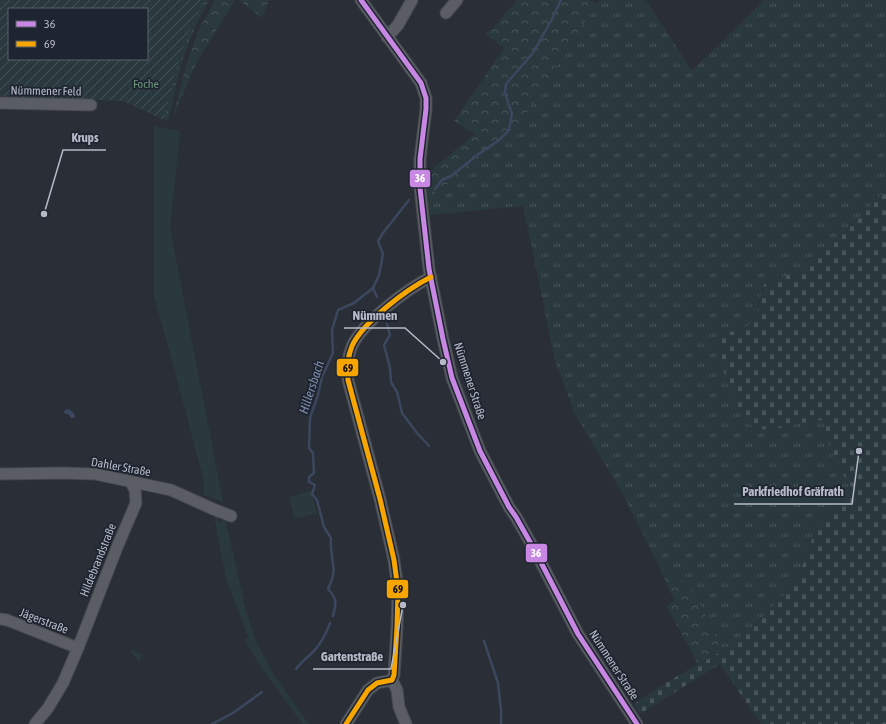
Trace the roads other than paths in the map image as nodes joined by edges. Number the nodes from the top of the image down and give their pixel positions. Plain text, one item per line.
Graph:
1 (361, 0) edge
2 (412, 0) edge
3 (457, 0) edge
4 (446, 13) dead end
5 (387, 37) junction
6 (0, 103) edge
7 (91, 105) dead end
8 (431, 277) junction
9 (0, 474) edge
10 (131, 482) junction
11 (231, 516) dead end
12 (0, 619) edge
13 (78, 648) junction
14 (392, 680) junction
15 (35, 724) edge
16 (346, 724) edge
17 (406, 724) edge
18 (637, 724) edge

1 - 5 street, Nümmener Straße
2 - 5 street
3 - 4 street
5 - 8 street, Nümmener Straße
6 - 7 street, Nümmener Feld
8 - 14 street
8 - 18 street, Nümmener Straße
9 - 10 street, Dahler Straße
10 - 11 street, Dahler Straße
10 - 13 street, Hildebrandstraße
12 - 13 street, Jägerstraße
13 - 15 street, Hildebrandstraße
14 - 16 street
14 - 17 street

